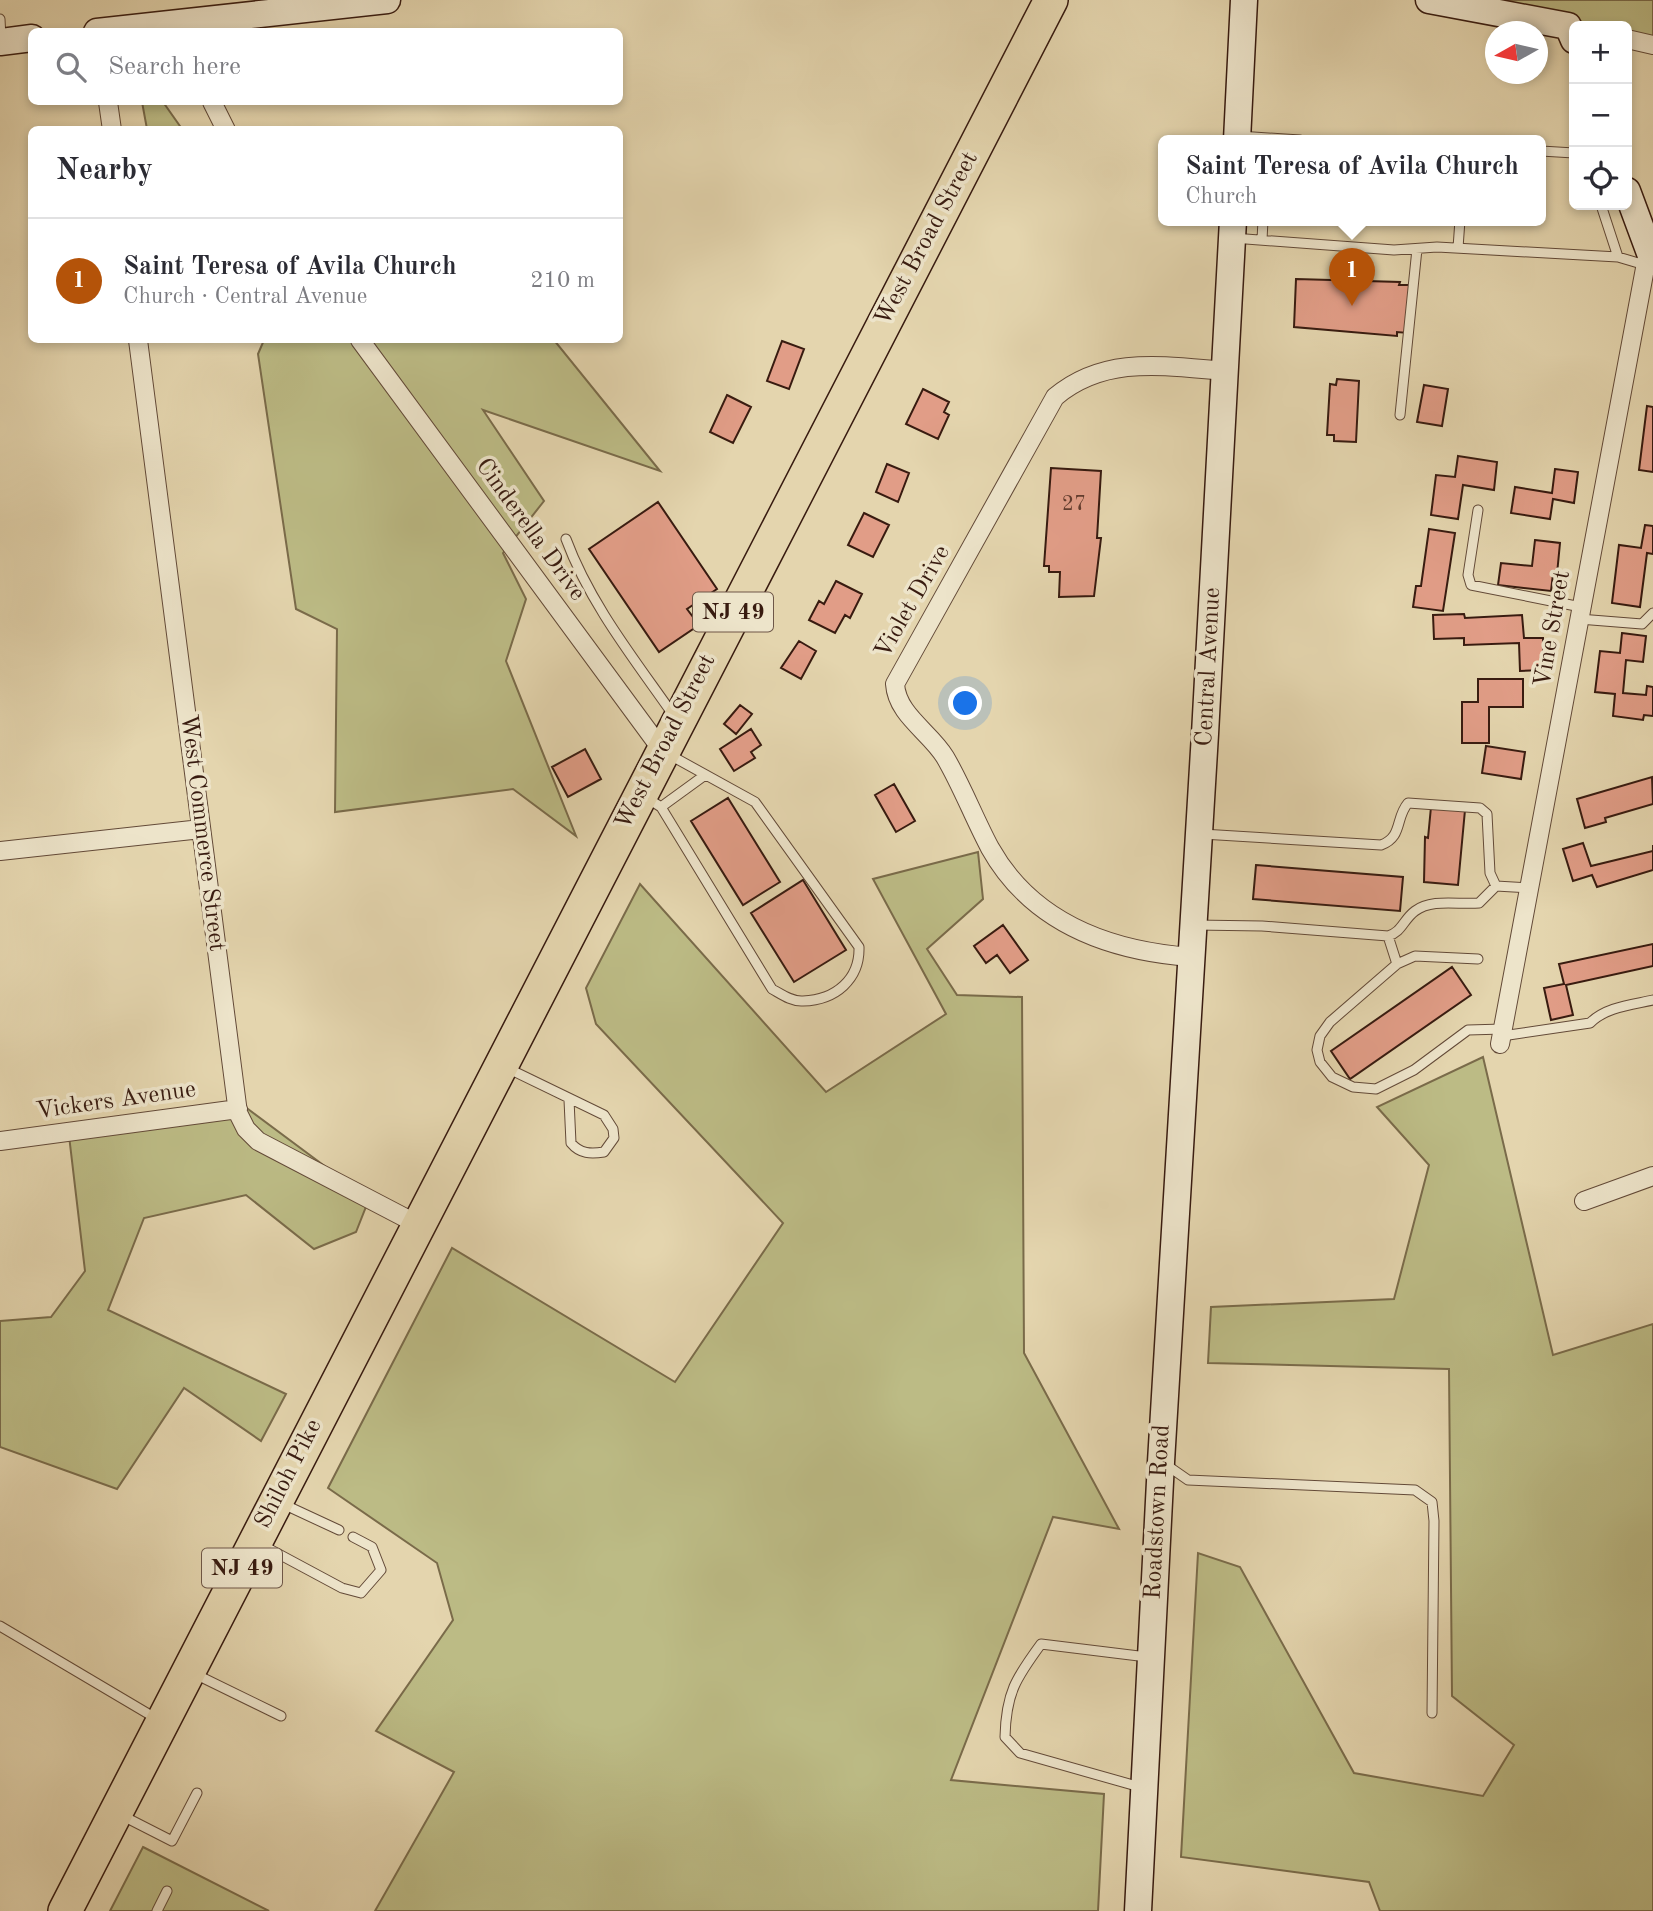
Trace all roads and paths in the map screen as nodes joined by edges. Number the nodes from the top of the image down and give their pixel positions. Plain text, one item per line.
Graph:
1 (387, 0) edge
2 (1051, 0) edge
3 (1244, 0) edge
4 (1429, 0) edge
5 (331, 3) edge
6 (185, 27) edge
7 (163, 28) edge
8 (1569, 30) edge
9 (1, 34) edge
10 (28, 37) edge
11 (1632, 40) edge
12 (1653, 45) edge
13 (108, 105) edge
14 (214, 105) edge
15 (111, 126) edge
16 (224, 126) edge
17 (1237, 135) edge
18 (1546, 151) edge
19 (1569, 153) edge
20 (1632, 204) edge
21 (1603, 210) edge
22 (1263, 226) edge
23 (1460, 226) edge
24 (1232, 229) edge
25 (1262, 240) junction
26 (1458, 248) junction
27 (1417, 249) junction
28 (1650, 250) edge
29 (1618, 257) junction
30 (138, 343) edge
31 (362, 343) edge
32 (1225, 371) junction
33 (1400, 415) dead end
34 (1478, 510) dead end
35 (566, 539) dead end
36 (1580, 613) junction
37 (1653, 613) edge
38 (677, 721) junction
39 (662, 750) junction
40 (705, 775) junction
41 (650, 800) junction
42 (201, 829) junction
43 (1199, 833) junction
44 (0, 852) edge
45 (1496, 886) junction
46 (1530, 888) junction
47 (1193, 925) junction
48 (1388, 936) junction
49 (1191, 957) junction
50 (1478, 959) dead end
51 (1397, 964) junction
52 (1653, 1000) edge
53 (1502, 1036) junction
54 (500, 1064) junction
55 (569, 1100) junction
56 (238, 1109) junction
57 (1182, 1113) joint
58 (0, 1141) edge
59 (1653, 1176) edge
60 (1584, 1201) dead end
61 (417, 1224) junction
62 (1161, 1461) junction
63 (276, 1501) junction
64 (339, 1530) dead end
65 (353, 1537) dead end
66 (255, 1542) junction
67 (0, 1626) edge
68 (1151, 1658) junction
69 (188, 1671) junction
70 (1432, 1713) dead end
71 (281, 1716) dead end
72 (162, 1722) junction
73 (1145, 1788) junction
74 (197, 1793) dead end
75 (116, 1812) junction
76 (167, 1891) dead end
77 (70, 1909) edge
78 (157, 1911) edge
79 (1138, 1911) edge

1 - 5 main road
2 - 38 highway, West Broad Street / NJ 49
3 - 17 main road
4 - 8 main road
5 - 6 main road
6 - 7 main road
9 - 10 main road
11 - 12 street
13 - 15 street
14 - 16 street
18 - 19 lane
20 - 28 main road
21 - 29 lane
22 - 25 lane
23 - 26 lane
24 - 25 lane
24 - 32 main road, Central Avenue
25 - 27 lane
26 - 27 lane
26 - 29 lane
27 - 33 lane
28 - 29 lane
28 - 36 street, Vine Street
30 - 42 street, West Commerce Street
31 - 39 street, Cinderella Drive
32 - 43 main road, Central Avenue
32 - 49 street, Violet Drive
34 - 36 lane
35 - 38 lane
36 - 37 lane
36 - 46 street, Vine Street
38 - 39 highway, West Broad Street / NJ 49
39 - 40 lane
39 - 41 highway, West Broad Street / NJ 49
40 - 41 lane
40 - 41 lane
41 - 54 highway, West Broad Street / NJ 49
42 - 44 street
42 - 56 street, West Commerce Street
43 - 45 lane
43 - 47 main road, Central Avenue
45 - 46 lane
45 - 48 lane
46 - 53 street, Vine Street
47 - 48 lane
47 - 49 main road, Central Avenue
48 - 51 lane
49 - 57 main road, Central Avenue
50 - 51 lane
51 - 53 lane
52 - 53 lane
54 - 55 lane
54 - 61 highway, West Broad Street / NJ 49
55 - 55 lane
56 - 58 street, Vickers Avenue
56 - 61 street, West Commerce Street
57 - 62 main road, Roadstown Road
59 - 60 street
61 - 63 highway, Shiloh Pike / NJ 49
62 - 68 main road, Roadstown Road
62 - 70 lane
63 - 64 lane
63 - 66 highway, Shiloh Pike / NJ 49
65 - 66 lane
66 - 69 highway, Shiloh Pike / NJ 49
67 - 72 lane
68 - 73 main road, Roadstown Road
68 - 73 lane
69 - 71 lane
69 - 72 highway, Shiloh Pike / NJ 49
72 - 75 highway, Shiloh Pike / NJ 49
73 - 79 main road, Roadstown Road
74 - 75 lane
75 - 77 highway, Shiloh Pike / NJ 49
76 - 78 lane

